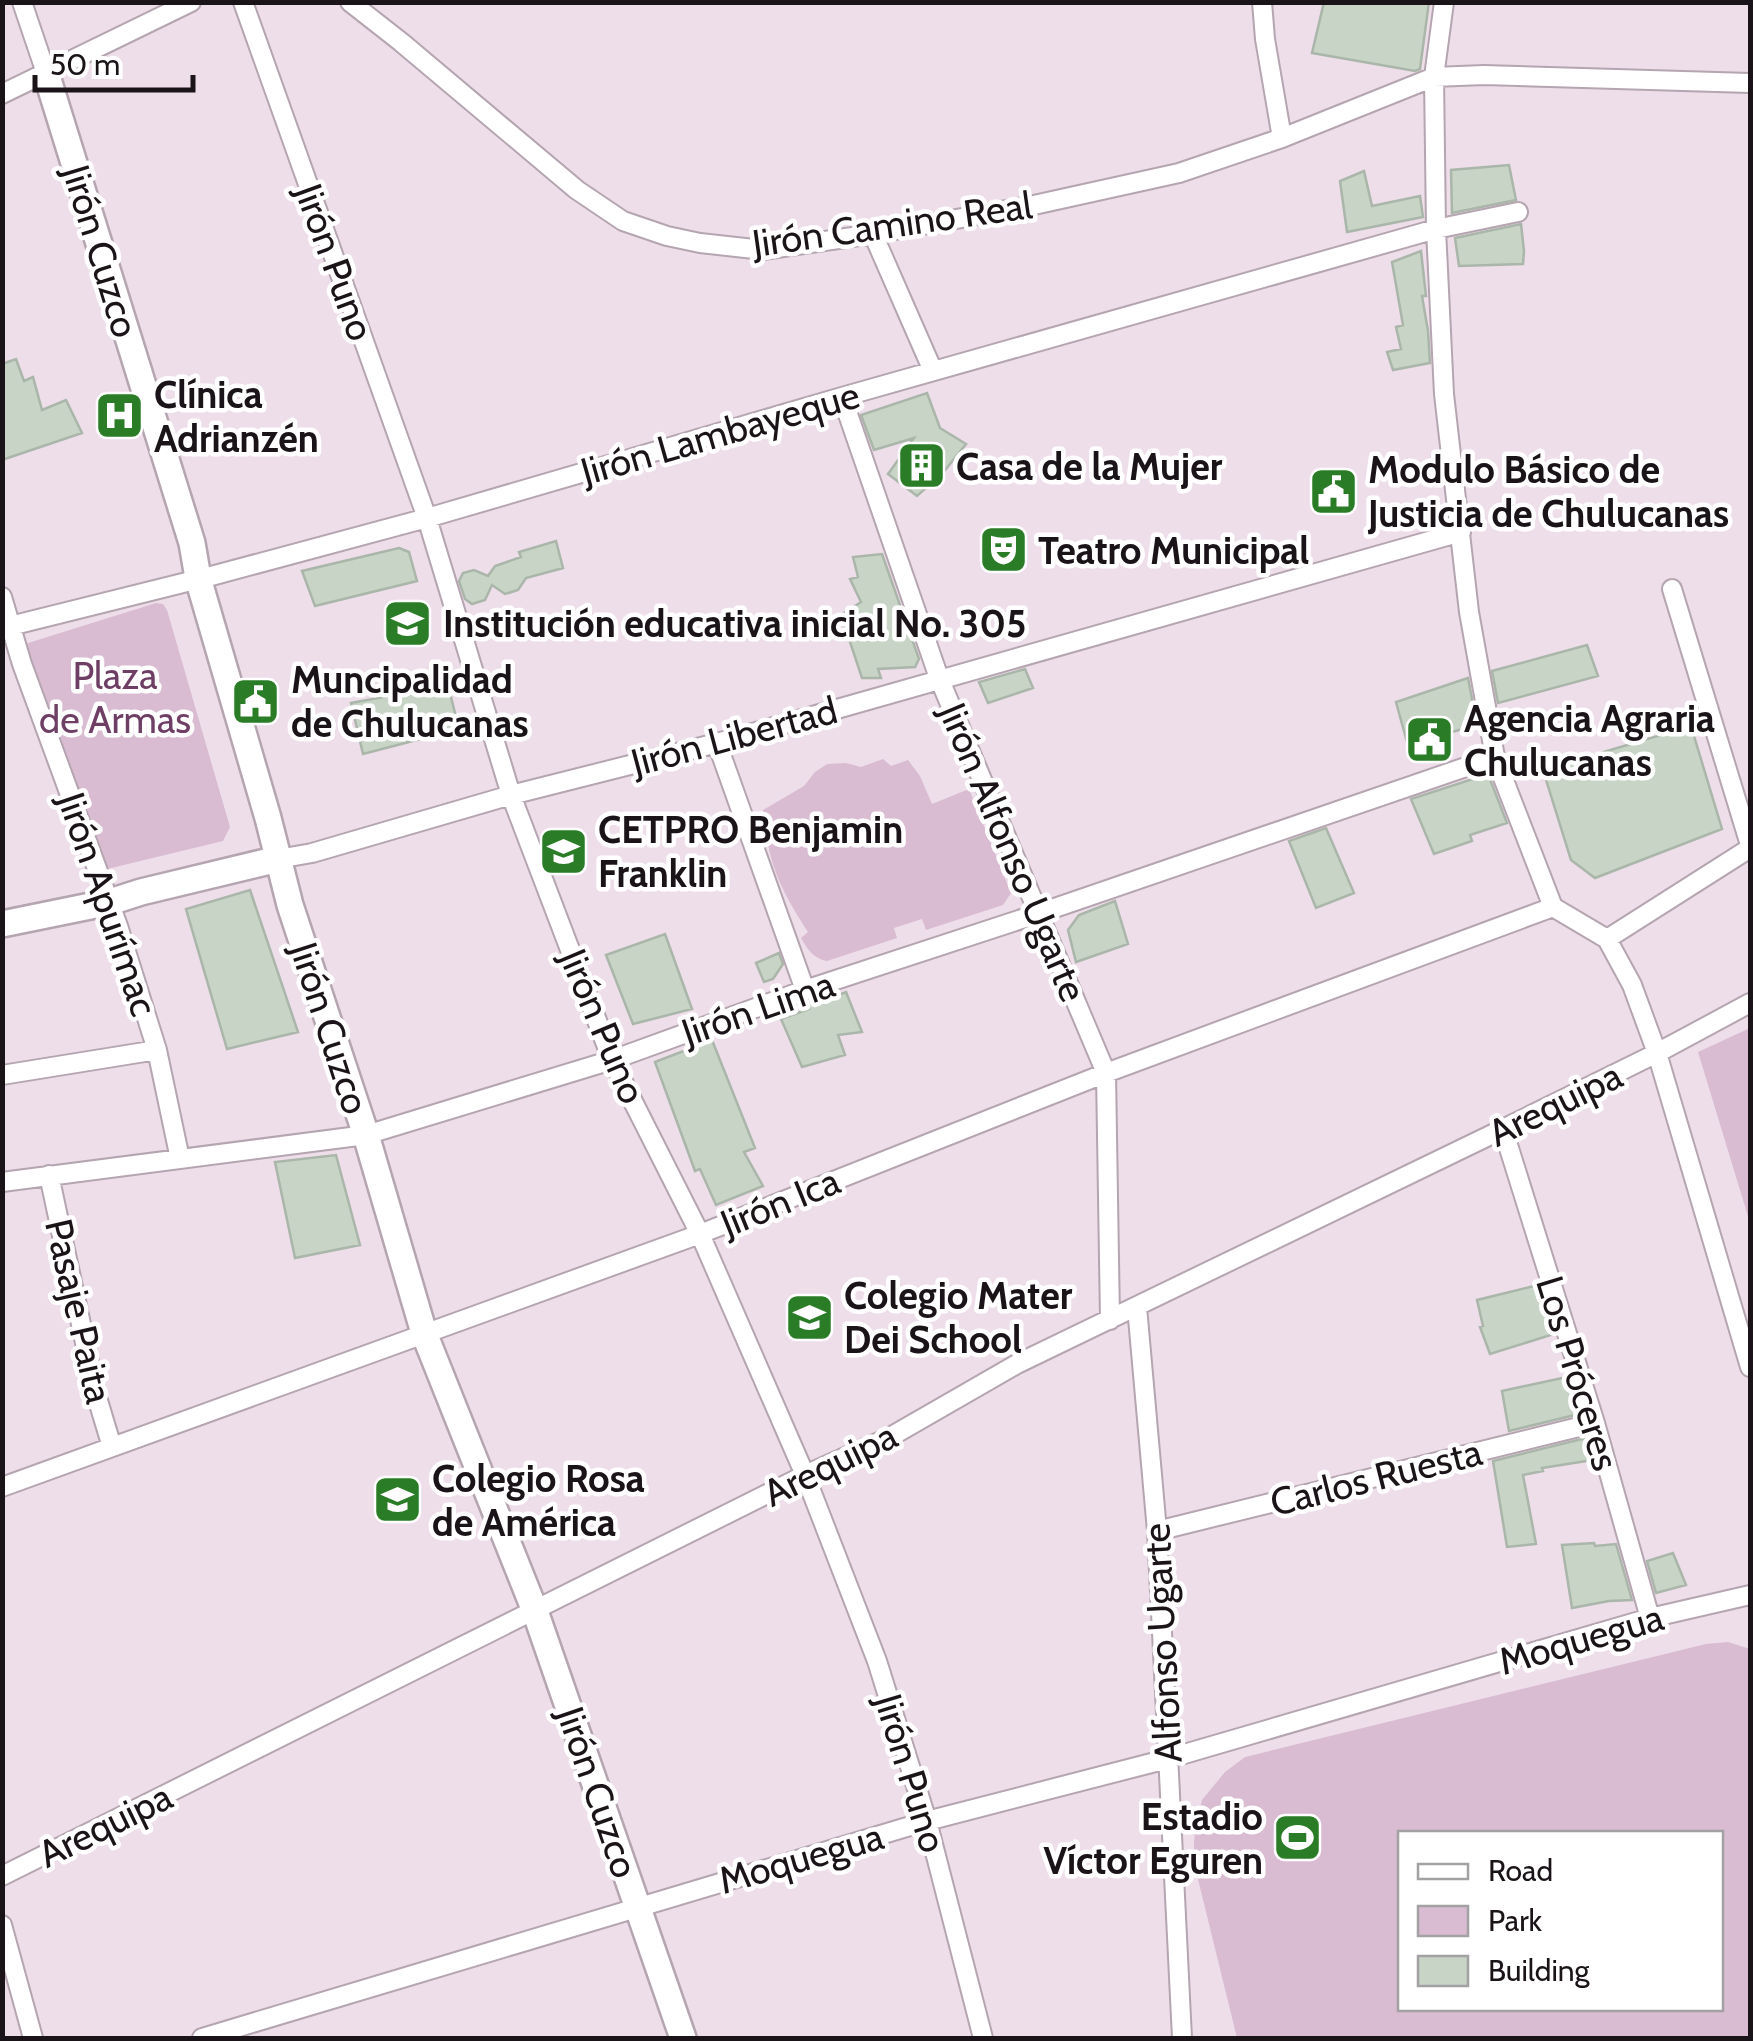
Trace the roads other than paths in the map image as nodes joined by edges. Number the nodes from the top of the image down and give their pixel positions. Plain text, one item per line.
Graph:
1 (22, 2) edge
2 (191, 2) edge
3 (244, 2) edge
4 (350, 2) edge
5 (1262, 2) edge
6 (1444, 2) edge
7 (46, 73) junction
8 (1434, 78) junction
9 (1750, 83) edge
10 (2, 94) edge
11 (1282, 138) junction
12 (1518, 212) dead end
13 (1436, 229) junction
14 (873, 234) junction
15 (933, 371) junction
16 (842, 397) junction
17 (427, 518) junction
18 (1461, 532) junction
19 (198, 578) junction
20 (1672, 589) dead end
21 (2, 596) edge
22 (6, 627) edge
23 (939, 678) junction
24 (716, 743) junction
25 (1495, 758) junction
26 (511, 795) junction
27 (1750, 846) edge
28 (278, 859) junction
29 (110, 902) junction
30 (1553, 907) junction
31 (1040, 914) junction
32 (2, 924) edge
33 (1607, 939) junction
34 (806, 990) junction
35 (1750, 1003) edge
36 (157, 1050) junction
37 (1657, 1053) junction
38 (612, 1060) junction
39 (2, 1074) edge
40 (1106, 1074) junction
41 (1503, 1129) junction
42 (366, 1135) junction
43 (180, 1159) junction
44 (50, 1176) junction
45 (2, 1182) edge
46 (700, 1234) junction
47 (1138, 1308) junction
48 (1110, 1320) junction
49 (424, 1332) junction
50 (1750, 1367) edge
51 (1595, 1423) junction
52 (112, 1447) junction
53 (805, 1475) junction
54 (2, 1487) edge
55 (1157, 1530) junction
56 (1750, 1595) edge
57 (535, 1611) junction
58 (1650, 1618) junction
59 (1168, 1759) junction
60 (927, 1821) junction
61 (2, 1876) edge
62 (638, 1906) junction
63 (2, 1925) edge
64 (33, 2038) edge
65 (202, 2038) edge
66 (683, 2038) edge
67 (983, 2038) edge
68 (1182, 2038) edge

1 - 7 street, Jirón Cuzco
2 - 7 street
3 - 17 street, Jirón Puno
4 - 14 street, Jirón Camino Real
5 - 11 street
6 - 8 street
7 - 10 street
7 - 19 street, Jirón Cuzco
8 - 9 street, Jirón Camino Real
8 - 11 street, Jirón Camino Real
8 - 13 street
11 - 14 street, Jirón Camino Real
12 - 13 street, Jirón Lambayeque
13 - 15 street, Jirón Lambayeque
13 - 18 street
14 - 15 street
15 - 16 street, Jirón Lambayeque
16 - 17 street, Jirón Lambayeque
16 - 23 street, Jirón Alfonso Ugarte
17 - 19 street, Jirón Lambayeque
17 - 26 street, Jirón Puno
18 - 23 street, Jirón Libertad
18 - 25 street
19 - 22 street, Jirón Lambayeque
19 - 28 street, Jirón Cuzco
20 - 27 street
21 - 22 street, Jirón Apurímac
22 - 29 street, Jirón Apurímac
23 - 24 street, Jirón Libertad
23 - 31 street, Jirón Alfonso Ugarte
24 - 26 street, Jirón Libertad
24 - 34 street
25 - 30 street
25 - 31 street, Jirón Lima
26 - 28 street, Jirón Libertad
26 - 38 street, Jirón Puno
27 - 33 street
28 - 29 street, Jirón Libertad
28 - 42 street, Jirón Cuzco
29 - 32 street, Jirón Libertad
29 - 36 street, Jirón Apurímac
30 - 33 street
30 - 40 street, Jirón Ica
31 - 34 street, Jirón Lima
31 - 40 street, Jirón Alfonso Ugarte
33 - 37 street
34 - 38 street, Jirón Lima
35 - 37 street, Arequipa
36 - 39 street
36 - 43 street, Jirón Apurímac
37 - 41 street, Arequipa
37 - 50 street
38 - 42 street, Jirón Lima
38 - 46 street, Jirón Puno
40 - 46 street, Jirón Ica
40 - 48 street, Jirón Alfonso Ugarte
41 - 47 street, Arequipa
41 - 51 street, Los Próceres
42 - 43 street, Jirón Lima
42 - 49 street, Jirón Cuzco
43 - 44 street, Jirón Lima
44 - 45 street, Jirón Lima
44 - 52 street, Pasaje Paita
46 - 49 street, Jirón Ica
46 - 53 street, Jirón Puno
47 - 48 street, Arequipa
47 - 55 street, Alfonso Ugarte
48 - 53 street, Arequipa
49 - 52 street, Jirón Ica
49 - 57 street, Jirón Cuzco
51 - 55 street, Carlos Ruesta
51 - 58 street, Los Próceres
52 - 54 street, Jirón Ica
53 - 57 street, Arequipa
53 - 60 street, Jirón Puno
55 - 59 street, Alfonso Ugarte
56 - 58 street, Moquegua
57 - 61 street, Arequipa
57 - 62 street, Jirón Cuzco
58 - 59 street, Moquegua
59 - 60 street, Moquegua
59 - 68 street, Alfonso Ugarte
60 - 62 street, Moquegua
60 - 67 street, Jirón Puno
62 - 65 street, Moquegua
62 - 66 street, Jirón Cuzco
63 - 64 street

